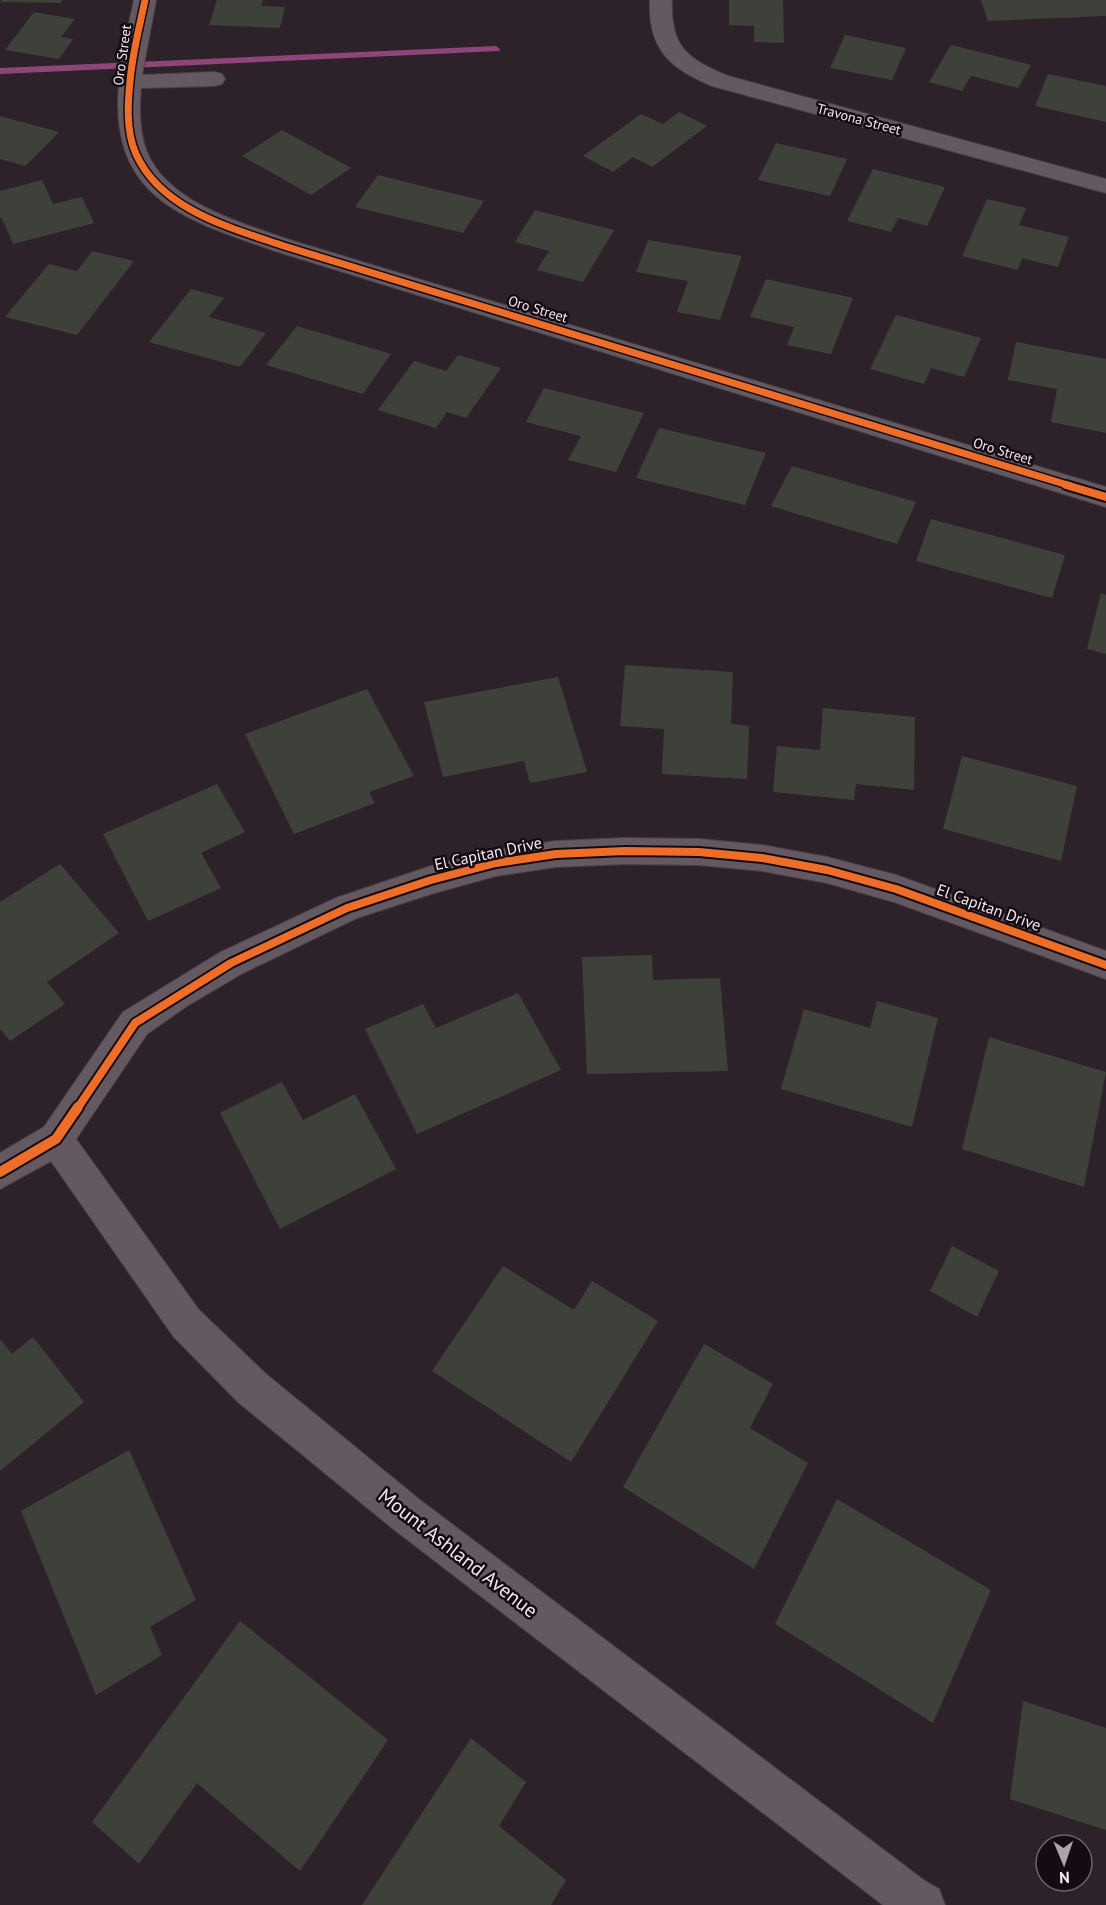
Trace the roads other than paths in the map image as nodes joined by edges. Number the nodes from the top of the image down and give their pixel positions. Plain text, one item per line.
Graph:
1 (145, 0) edge
2 (661, 0) edge
3 (214, 79) dead end
4 (130, 82) junction
5 (1106, 186) edge
6 (1106, 497) edge
7 (1106, 965) edge
8 (56, 1138) junction
9 (0, 1172) edge
10 (922, 1905) edge

1 - 4 street, Oro Street
2 - 5 street, Travona Street
3 - 4 street
4 - 6 street, Oro Street
7 - 8 street, El Capitan Drive
8 - 9 street, El Capitan Drive
8 - 10 street, Mount Ashland Avenue

